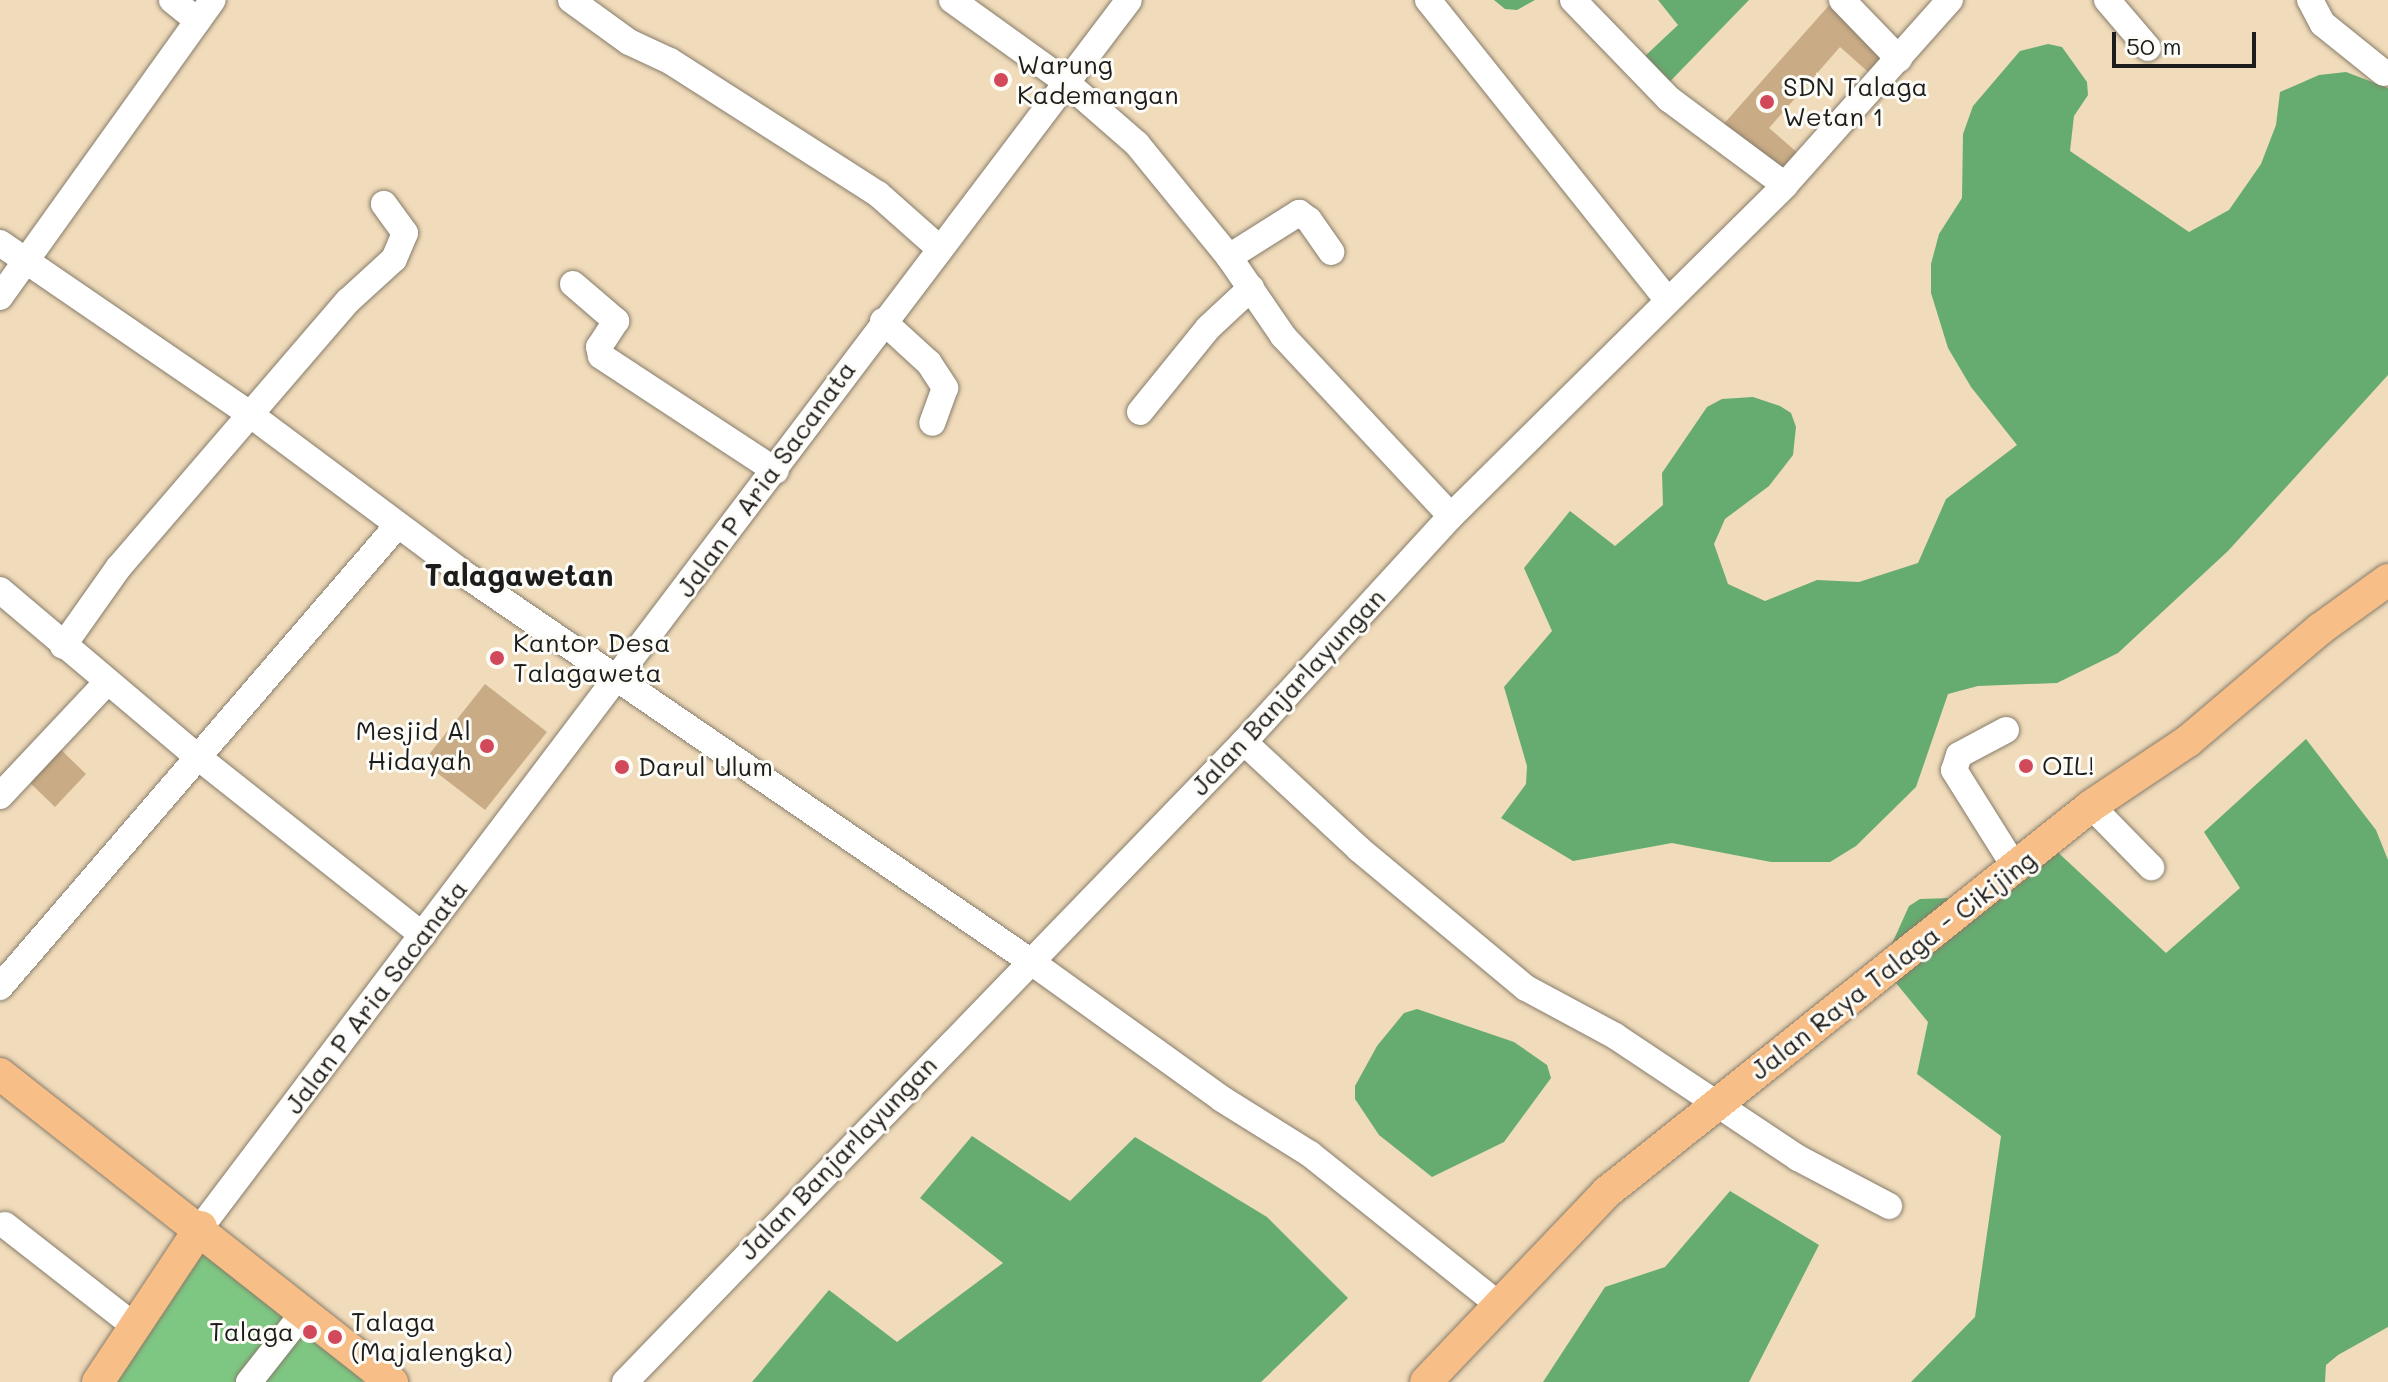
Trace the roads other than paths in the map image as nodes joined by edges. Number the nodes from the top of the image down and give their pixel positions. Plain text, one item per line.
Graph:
1 (172, 0) edge
2 (571, 0) edge
3 (952, 0) edge
4 (1129, 0) edge
5 (1428, 0) edge
6 (1573, 0) edge
7 (1842, 0) edge
8 (1950, 0) edge
9 (2107, 0) edge
10 (2310, 0) edge
11 (206, 10) edge
12 (2148, 48) dead end
13 (1899, 59) junction
14 (2384, 73) dead end
15 (1066, 82) junction
16 (1785, 185) junction
17 (384, 204) dead end
18 (0, 243) edge
19 (939, 248) junction
20 (1331, 252) dead end
21 (1229, 257) junction
22 (26, 261) junction
23 (573, 284) dead end
24 (1251, 288) junction
25 (0, 297) edge
26 (1666, 298) junction
27 (883, 321) junction
28 (1140, 412) dead end
29 (251, 415) junction
30 (932, 423) dead end
31 (776, 471) junction
32 (1451, 516) junction
33 (397, 526) junction
34 (2388, 580) edge
35 (0, 590) edge
36 (63, 646) junction
37 (618, 676) junction
38 (107, 682) junction
39 (2006, 730) dead end
40 (1244, 742) junction
41 (196, 755) junction
42 (0, 796) edge
43 (2091, 806) junction
44 (2151, 867) dead end
45 (2016, 869) junction
46 (422, 935) junction
47 (1030, 961) junction
48 (0, 987) edge
49 (0, 1074) edge
50 (1715, 1104) junction
51 (1889, 1206) dead end
52 (5, 1225) dead end
53 (201, 1227) junction
54 (1498, 1304) junction
55 (304, 1312) junction
56 (137, 1328) junction
57 (98, 1382) edge
58 (249, 1382) edge
59 (392, 1382) edge
60 (625, 1382) edge
61 (1426, 1382) edge

1 - 11 street
2 - 19 street
3 - 15 street
4 - 15 street, Jalan P Aria Sacanata
5 - 26 street
6 - 16 street
7 - 13 street
8 - 13 street, Jalan Banjarlayungan
9 - 12 street
10 - 14 street
11 - 22 street
13 - 16 street, Jalan Banjarlayungan
15 - 19 street, Jalan P Aria Sacanata
15 - 21 street
16 - 26 street, Jalan Banjarlayungan
17 - 29 street
18 - 22 street
19 - 27 street, Jalan P Aria Sacanata
20 - 21 street
21 - 24 street
22 - 25 street
22 - 29 street
23 - 31 street
24 - 28 street
24 - 32 street
26 - 32 street, Jalan Banjarlayungan
27 - 30 street
27 - 31 street, Jalan P Aria Sacanata
29 - 33 street
29 - 36 street
31 - 37 street, Jalan P Aria Sacanata
32 - 40 street, Jalan Banjarlayungan
33 - 37 street
33 - 41 street
34 - 43 main road, Jalan Raya Talaga - Cikijing
35 - 36 street
36 - 38 street
37 - 46 street, Jalan P Aria Sacanata
37 - 47 street
38 - 41 street
38 - 42 street
39 - 45 street
40 - 47 street, Jalan Banjarlayungan
40 - 50 street
41 - 46 street
41 - 48 street
43 - 44 street
43 - 45 main road, Jalan Raya Talaga - Cikijing
45 - 50 main road, Jalan Raya Talaga - Cikijing
46 - 53 street, Jalan P Aria Sacanata
47 - 54 street
47 - 60 street, Jalan Banjarlayungan
49 - 53 main road
50 - 51 street
50 - 54 main road, Jalan Raya Talaga - Cikijing
52 - 56 street
53 - 55 main road
53 - 56 main road
54 - 61 main road, Jalan Raya Talaga - Cikijing
55 - 58 street
55 - 59 main road
56 - 57 main road

